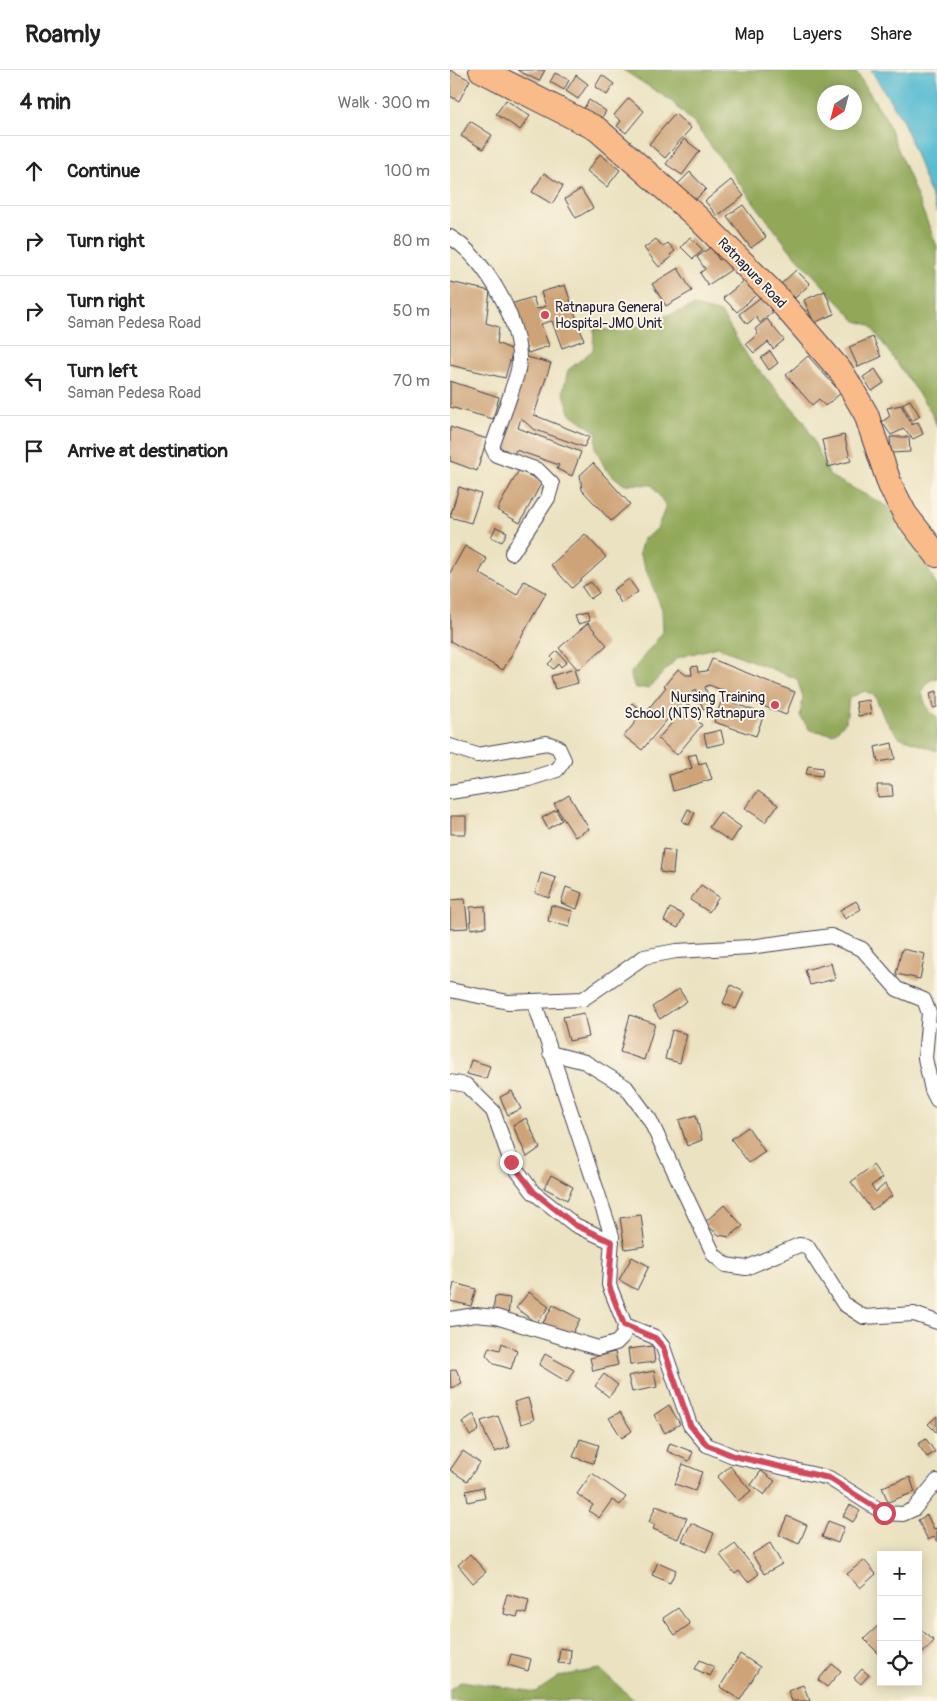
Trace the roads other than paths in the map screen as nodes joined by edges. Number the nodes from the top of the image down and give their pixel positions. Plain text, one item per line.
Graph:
1 (481, 70) edge
2 (450, 237) edge
3 (512, 553) dead end
4 (937, 555) edge
5 (450, 746) edge
6 (450, 792) edge
7 (450, 990) edge
8 (534, 1002) junction
9 (550, 1053) junction
10 (450, 1082) edge
11 (937, 1100) edge
12 (612, 1242) junction
13 (450, 1318) edge
14 (937, 1322) edge
15 (624, 1325) junction
16 (937, 1481) edge

1 - 4 highway, Ratnapura Road
2 - 3 street
5 - 6 street
7 - 8 street
8 - 9 street
8 - 11 street
9 - 12 street
9 - 14 street
10 - 12 street
12 - 15 street
13 - 15 street
15 - 16 street

